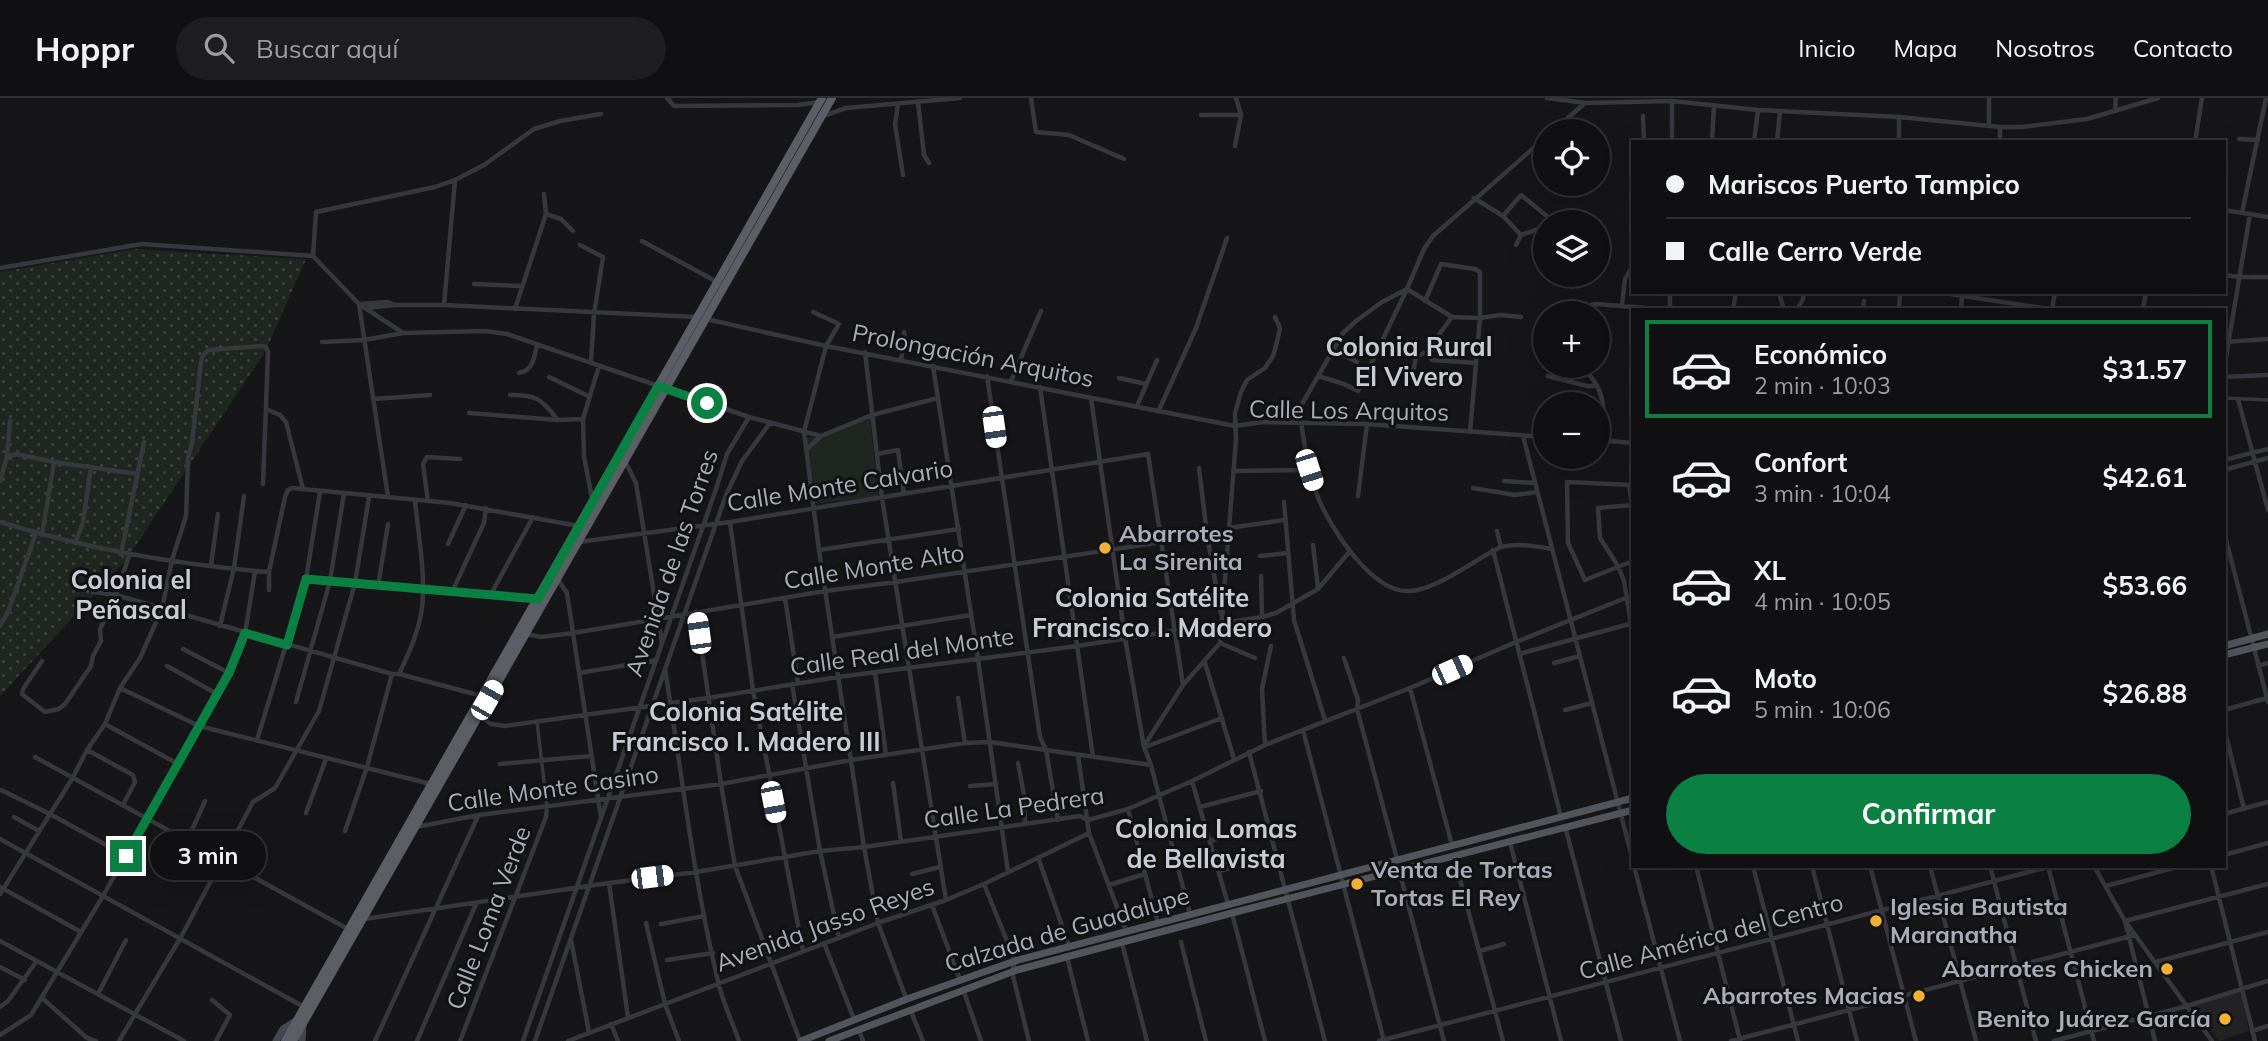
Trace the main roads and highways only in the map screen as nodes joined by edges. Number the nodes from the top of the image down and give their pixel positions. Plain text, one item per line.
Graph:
1 (825, 100) edge
2 (701, 318) junction
3 (661, 388) junction
4 (2268, 634) edge
5 (2253, 643) junction
6 (2268, 644) edge
7 (2226, 646) edge
8 (2226, 654) edge
9 (1631, 799) edge
10 (1631, 810) edge
11 (300, 1021) junction
12 (276, 1041) edge
13 (285, 1041) edge
14 (293, 1041) edge
15 (302, 1041) edge
16 (801, 1041) edge
17 (830, 1041) edge

1 - 2 highway
1 - 2 highway
2 - 3 highway
3 - 11 highway
3 - 11 highway
4 - 5 main road
5 - 6 main road
5 - 7 main road
5 - 8 main road
9 - 16 main road, Calzada de Guadalupe
10 - 17 main road, Calzada de Guadalupe
11 - 12 main road
11 - 13 highway
11 - 14 highway
11 - 15 main road

